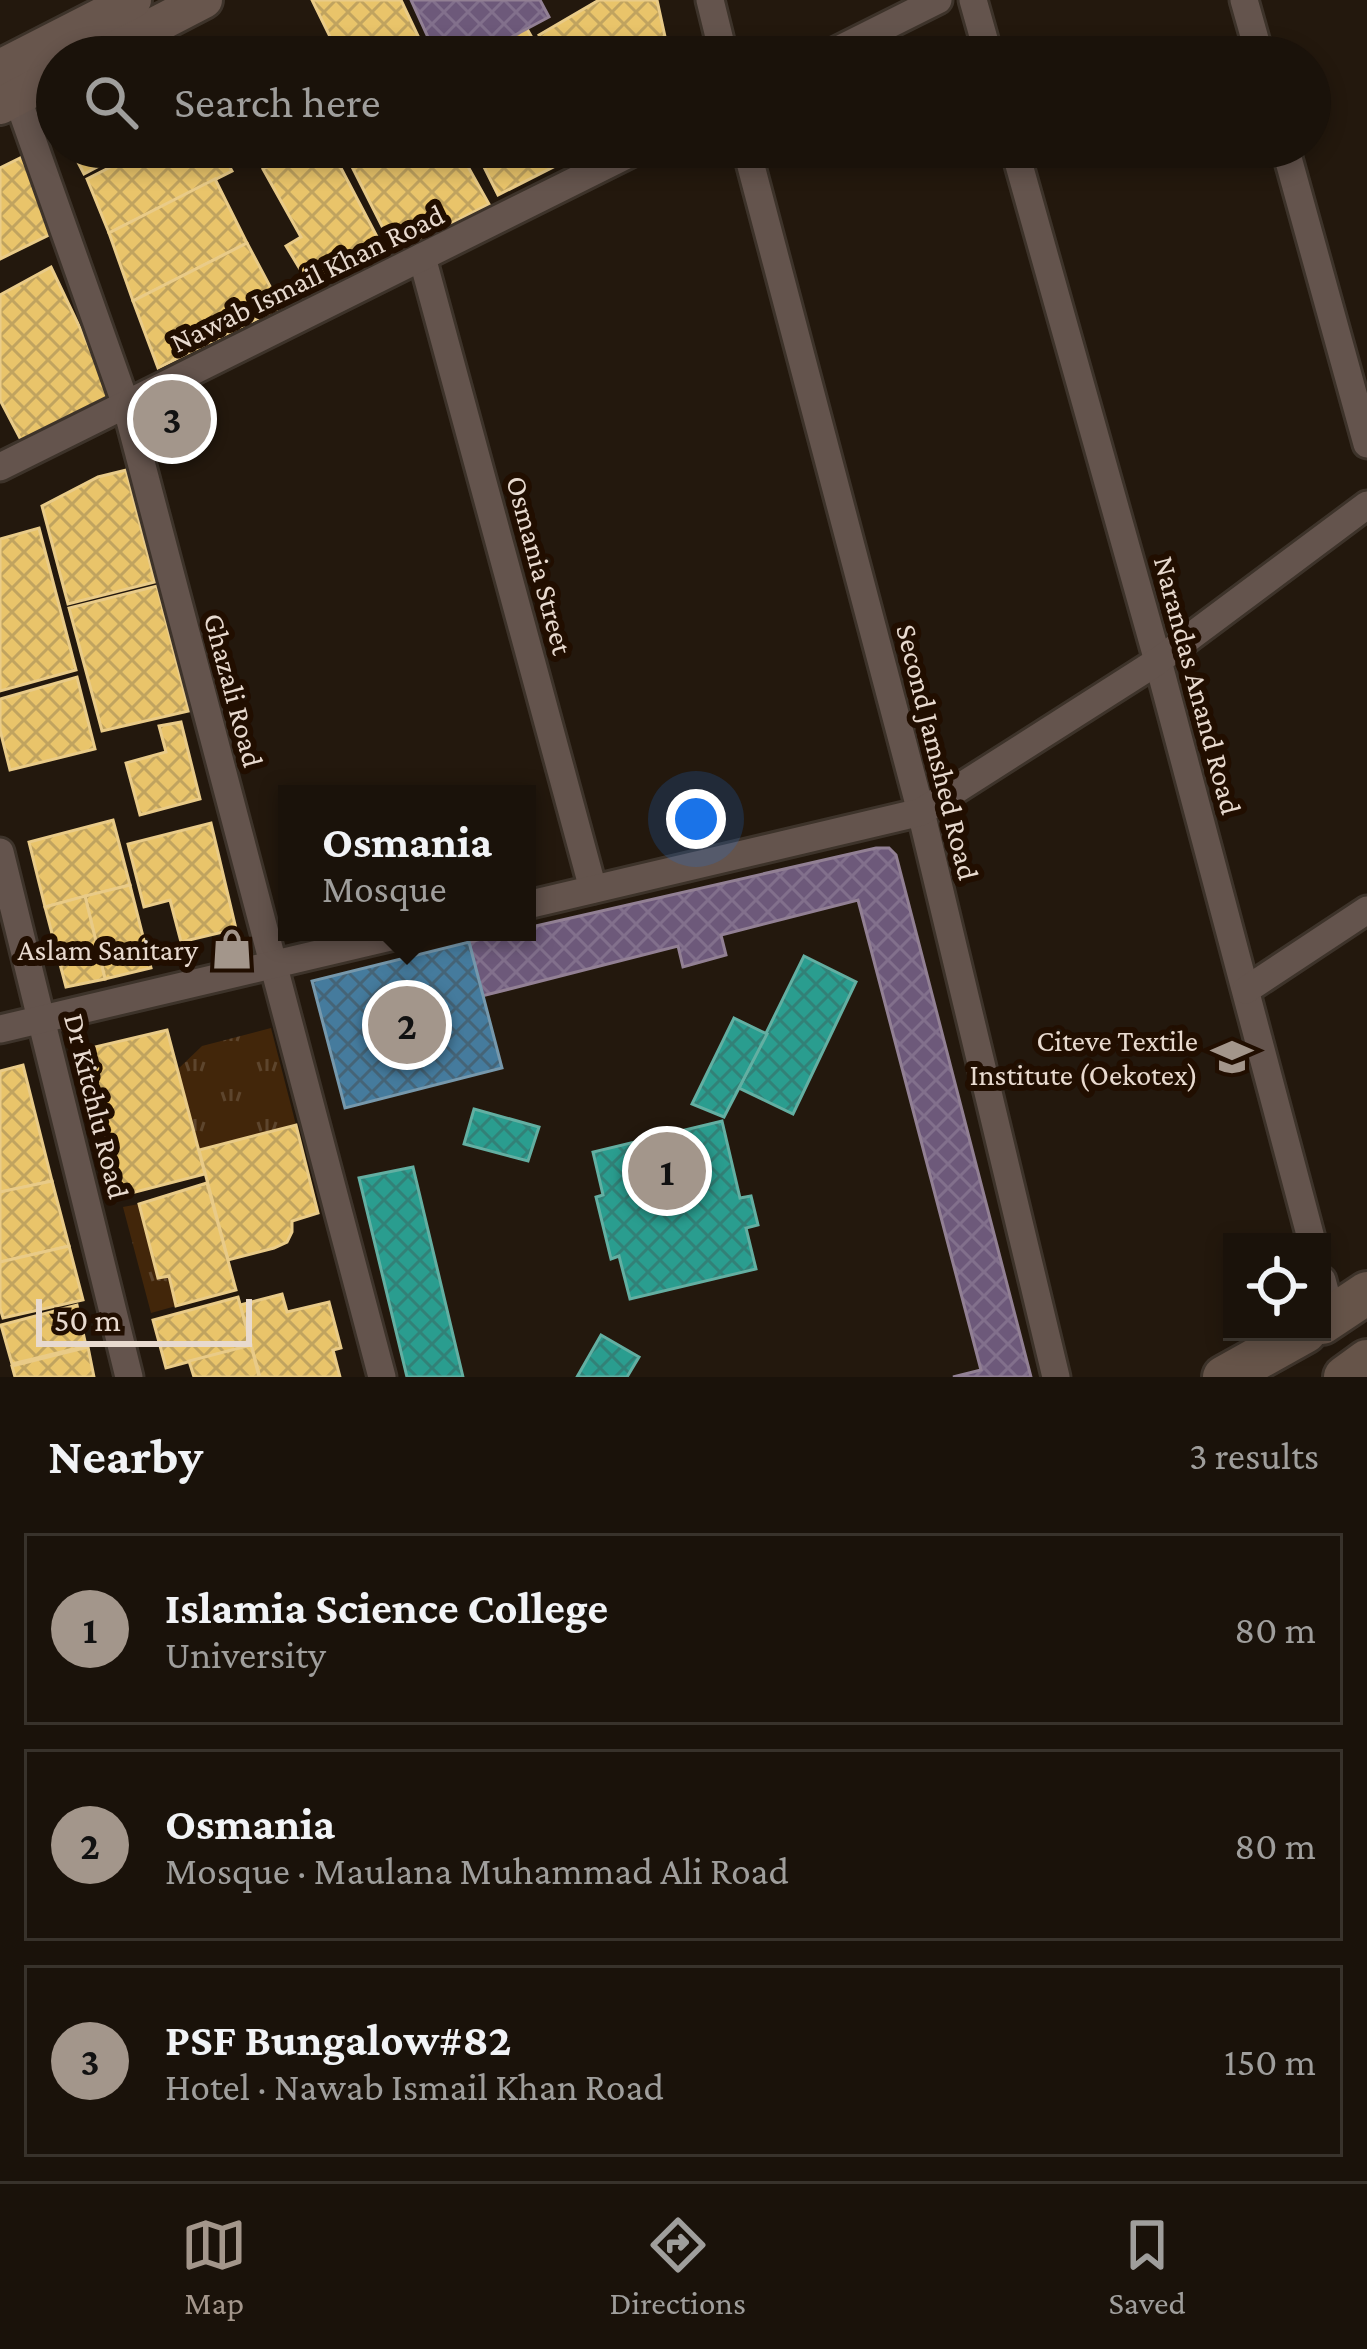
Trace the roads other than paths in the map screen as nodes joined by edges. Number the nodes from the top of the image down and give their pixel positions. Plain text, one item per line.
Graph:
1 (133, 0) edge
2 (204, 0) edge
3 (710, 0) edge
4 (938, 0) edge
5 (973, 0) edge
6 (1244, 0) edge
7 (82, 36) edge
8 (135, 36) edge
9 (719, 36) edge
10 (866, 36) edge
11 (983, 36) edge
12 (1253, 36) edge
13 (36, 69) edge
14 (36, 82) edge
15 (6, 90) edge
16 (601, 168) edge
17 (752, 168) edge
18 (1020, 168) edge
19 (1291, 168) edge
20 (422, 257) junction
21 (126, 405) junction
22 (1367, 444) edge
23 (0, 467) edge
24 (1367, 505) edge
25 (1158, 661) junction
26 (921, 812) junction
27 (0, 852) edge
28 (593, 889) junction
29 (536, 903) edge
30 (1367, 910) edge
31 (372, 941) edge
32 (272, 964) junction
33 (1246, 990) junction
34 (41, 1019) junction
35 (0, 1029) edge
36 (1310, 1233) edge
37 (1367, 1293) edge
38 (1331, 1308) edge
39 (1278, 1341) edge
40 (1367, 1361) edge
41 (129, 1377) edge
42 (382, 1377) edge
43 (1056, 1377) edge
44 (1224, 1377) edge
45 (1345, 1377) edge

1 - 7 main road
2 - 8 main road
3 - 9 street
4 - 10 street
5 - 11 street
6 - 12 street
13 - 15 main road
14 - 15 main road
15 - 21 street, Ghazali Road
16 - 20 street, Nawab Ismail Khan Road
17 - 26 street, Second Jamshed Road
18 - 25 street, Narandas Anand Road
19 - 22 street
20 - 21 street, Nawab Ismail Khan Road
20 - 28 street, Osmania Street
21 - 23 street, Nawab Ismail Khan Road
21 - 32 street, Ghazali Road
24 - 25 street
25 - 26 street
25 - 33 street, Narandas Anand Road
26 - 28 street
26 - 43 street, Second Jamshed Road
27 - 34 street, Dr Kitchlu Road
28 - 29 street
30 - 33 street
31 - 32 street
32 - 34 street
32 - 42 street, Ghazali Road
33 - 36 street, Narandas Anand Road
34 - 35 street
34 - 41 street, Dr Kitchlu Road
37 - 38 main road
39 - 44 main road
40 - 45 main road

